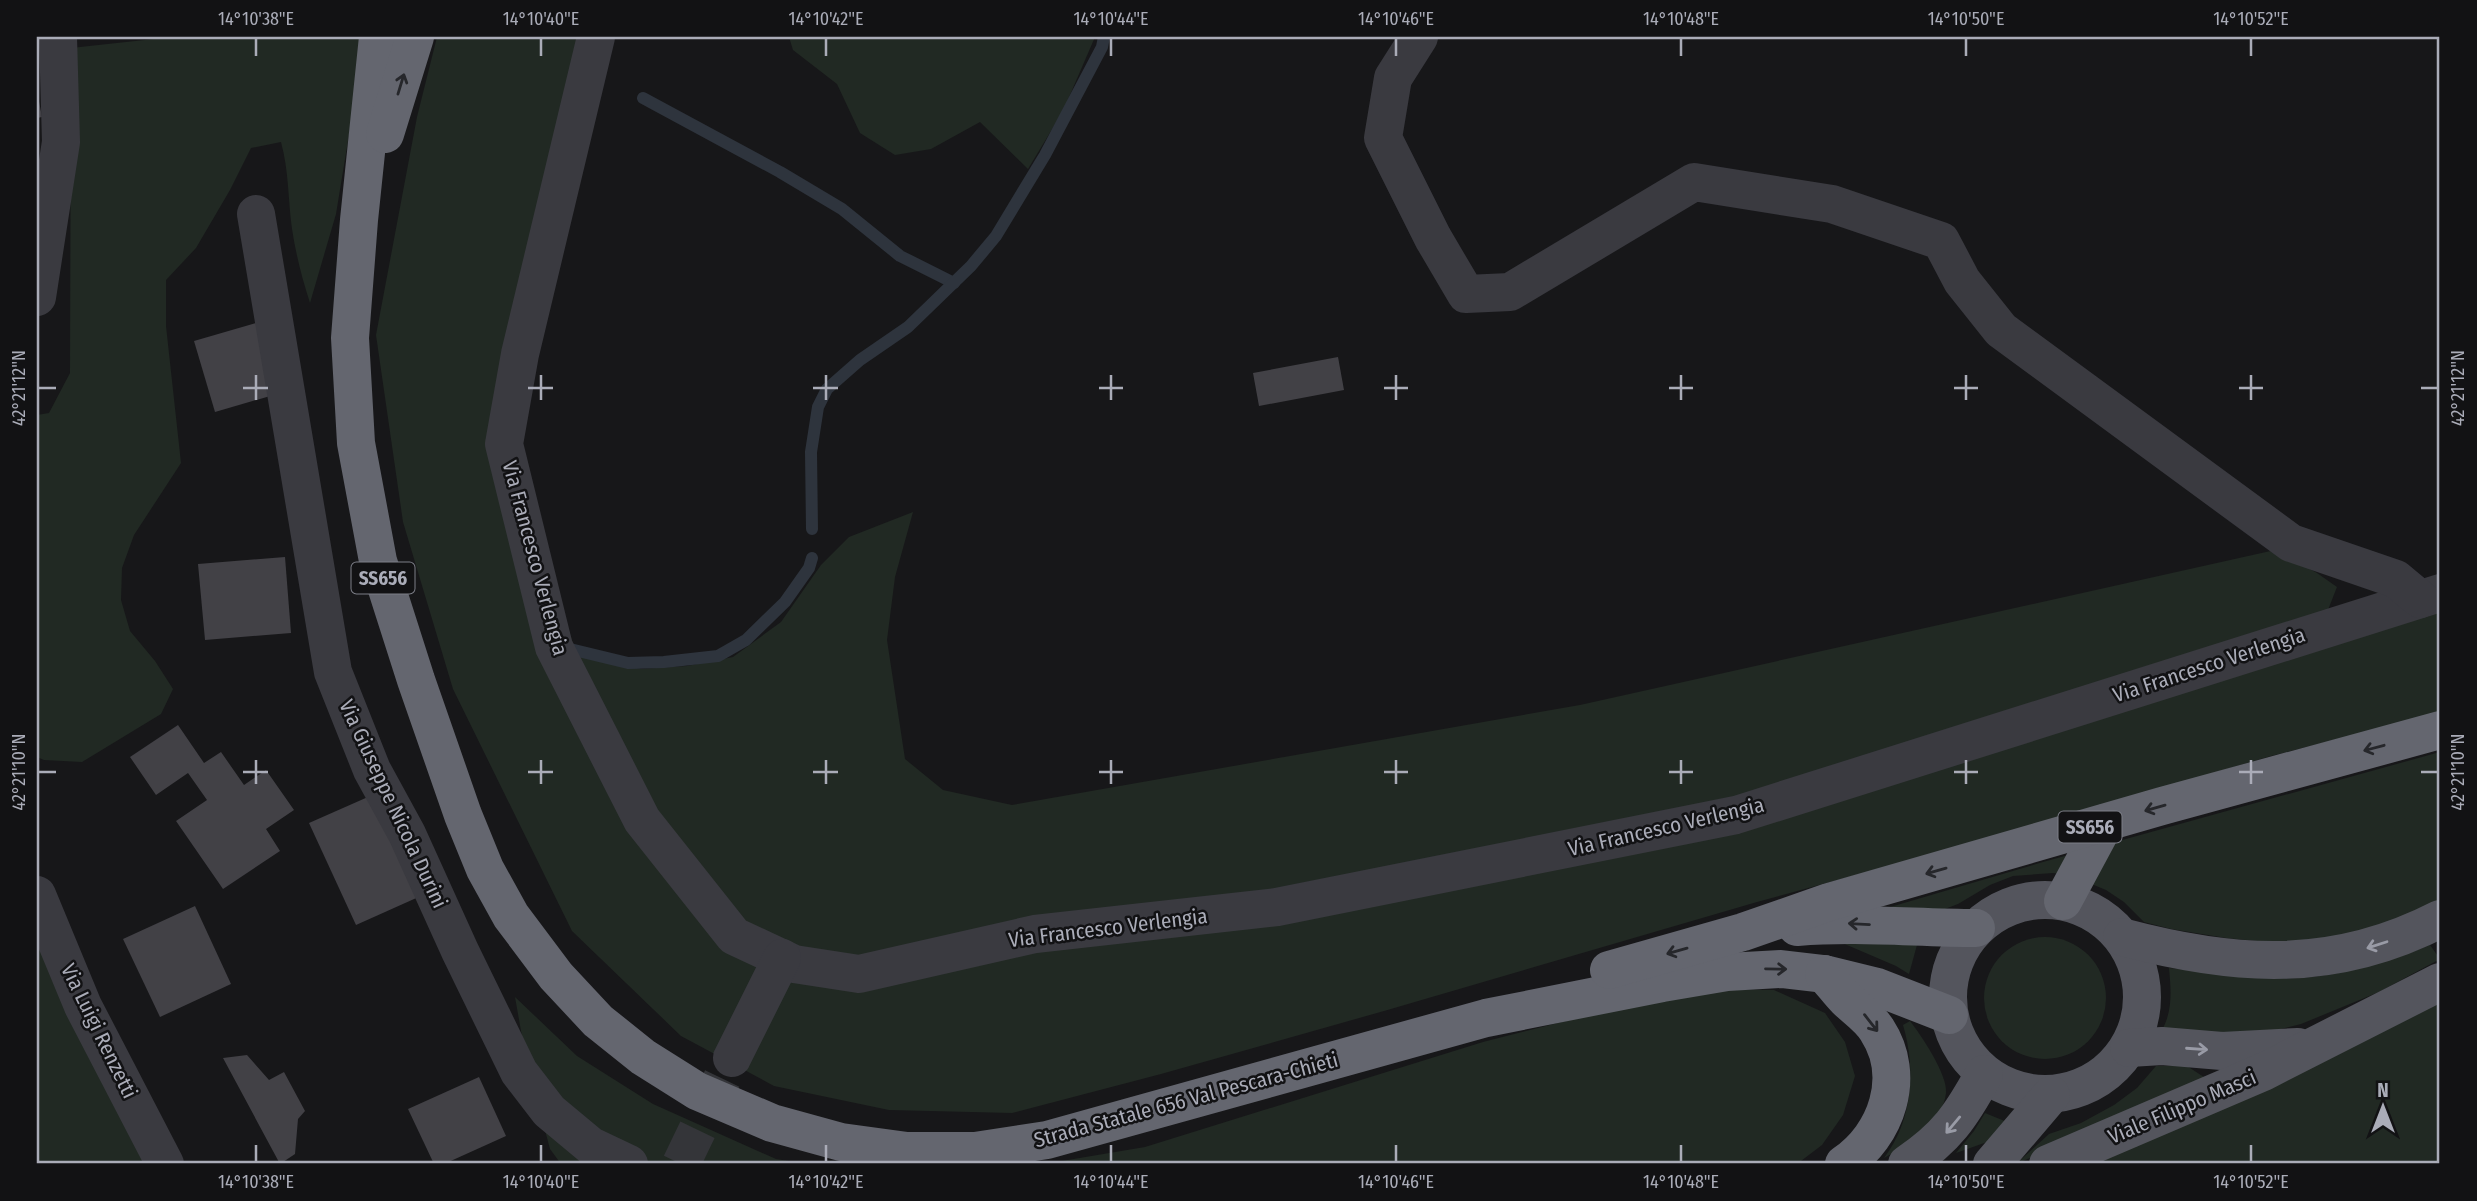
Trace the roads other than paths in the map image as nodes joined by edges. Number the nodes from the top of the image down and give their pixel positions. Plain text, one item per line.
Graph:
1 (58, 37) edge
2 (379, 37) edge
3 (415, 37) edge
4 (596, 37) edge
5 (1419, 37) edge
6 (256, 214) dead end
7 (359, 220) junction
8 (37, 297) edge
9 (2430, 596) edge
10 (2440, 730) edge
11 (2105, 823) junction
12 (37, 895) edge
13 (2063, 901) junction
14 (2440, 919) edge
15 (1976, 928) junction
16 (1743, 932) junction
17 (2122, 937) junction
18 (782, 958) junction
19 (1824, 974) junction
20 (2440, 982) edge
21 (1949, 1014) junction
22 (1486, 1018) junction
23 (2314, 1046) junction
24 (2129, 1048) junction
25 (732, 1058) tunnel mouth
26 (1984, 1074) junction
27 (2051, 1095) junction
28 (165, 1164) edge
29 (629, 1164) edge
30 (1844, 1164) edge
31 (1907, 1164) edge
32 (1992, 1164) edge
33 (2048, 1164) edge

1 - 8 street
2 - 7 highway, Strada Statale 656 Val Pescara-Chieti / SS656
7 -> 3 highway, Strada Statale 656 Val Pescara-Chieti / SS656
4 - 18 street, Via Francesco Verlengia
5 - 9 street, Via Francesco Verlengia
6 - 29 street, Via Giuseppe Nicola Durini
7 - 22 highway, Strada Statale 656 Val Pescara-Chieti / SS656
9 - 18 street, Via Francesco Verlengia
10 -> 11 highway, SS656
11 - 13 highway, SS656
11 -> 16 highway, SS656
12 - 28 street, Via Luigi Renzetti
13 - 15 main road
13 - 17 main road
14 -> 17 main road
15 -> 16 highway, SS656
15 - 21 main road
16 -> 22 highway, SS656
17 - 24 main road
18 - 25 street
19 - 21 highway, SS656
22 -> 19 highway, SS656
19 -> 30 highway
20 - 23 main road, Viale Filippo Masci
21 - 26 main road
24 -> 23 main road, Viale Filippo Masci
23 - 33 main road, Viale Filippo Masci
24 - 27 main road
26 - 27 main road
26 -> 31 main road
27 - 32 main road

